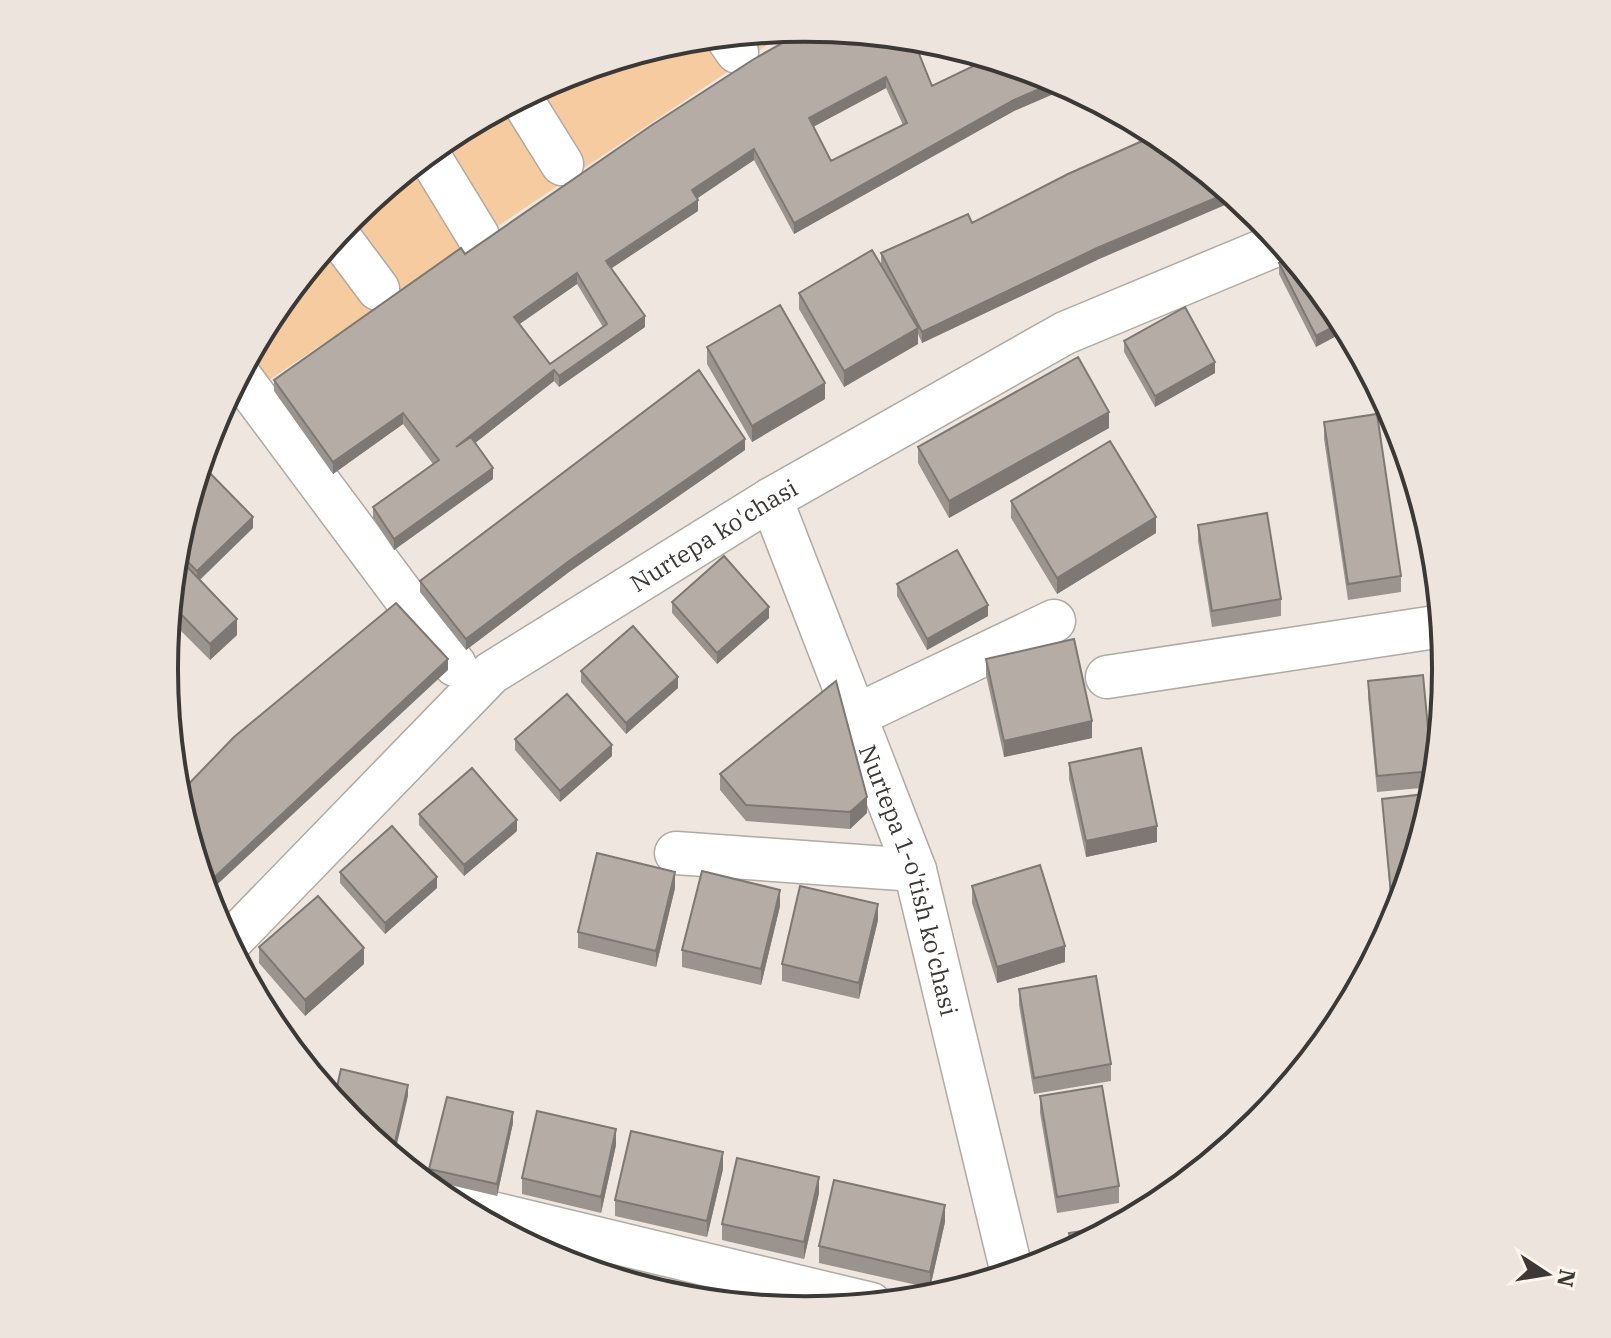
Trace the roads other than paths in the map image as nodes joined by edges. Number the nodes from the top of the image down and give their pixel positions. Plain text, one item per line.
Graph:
1 (527, 108) edge
2 (434, 164) edge
3 (562, 164) dead end
4 (478, 236) dead end
5 (345, 244) edge
6 (1269, 248) edge
7 (378, 289) dead end
8 (247, 385) edge
9 (771, 499) junction
10 (1054, 621) dead end
11 (1431, 628) edge
12 (455, 665) dead end
13 (1107, 677) dead end
14 (855, 716) junction
15 (676, 853) dead end
16 (915, 870) junction
17 (238, 934) edge
18 (496, 1214) edge
19 (1009, 1262) edge
20 (835, 1295) edge

1 - 3 street
2 - 4 street
5 - 7 street
6 - 9 street, Nurtepa ko'chasi
8 - 12 street
9 - 14 street, Nurtepa 1-o'tish ko'chasi
9 - 17 street, Nurtepa ko'chasi
10 - 14 street
11 - 13 street
14 - 16 street, Nurtepa 1-o'tish ko'chasi
15 - 16 street
16 - 19 street, Nurtepa 1-o'tish ko'chasi
18 - 20 street

